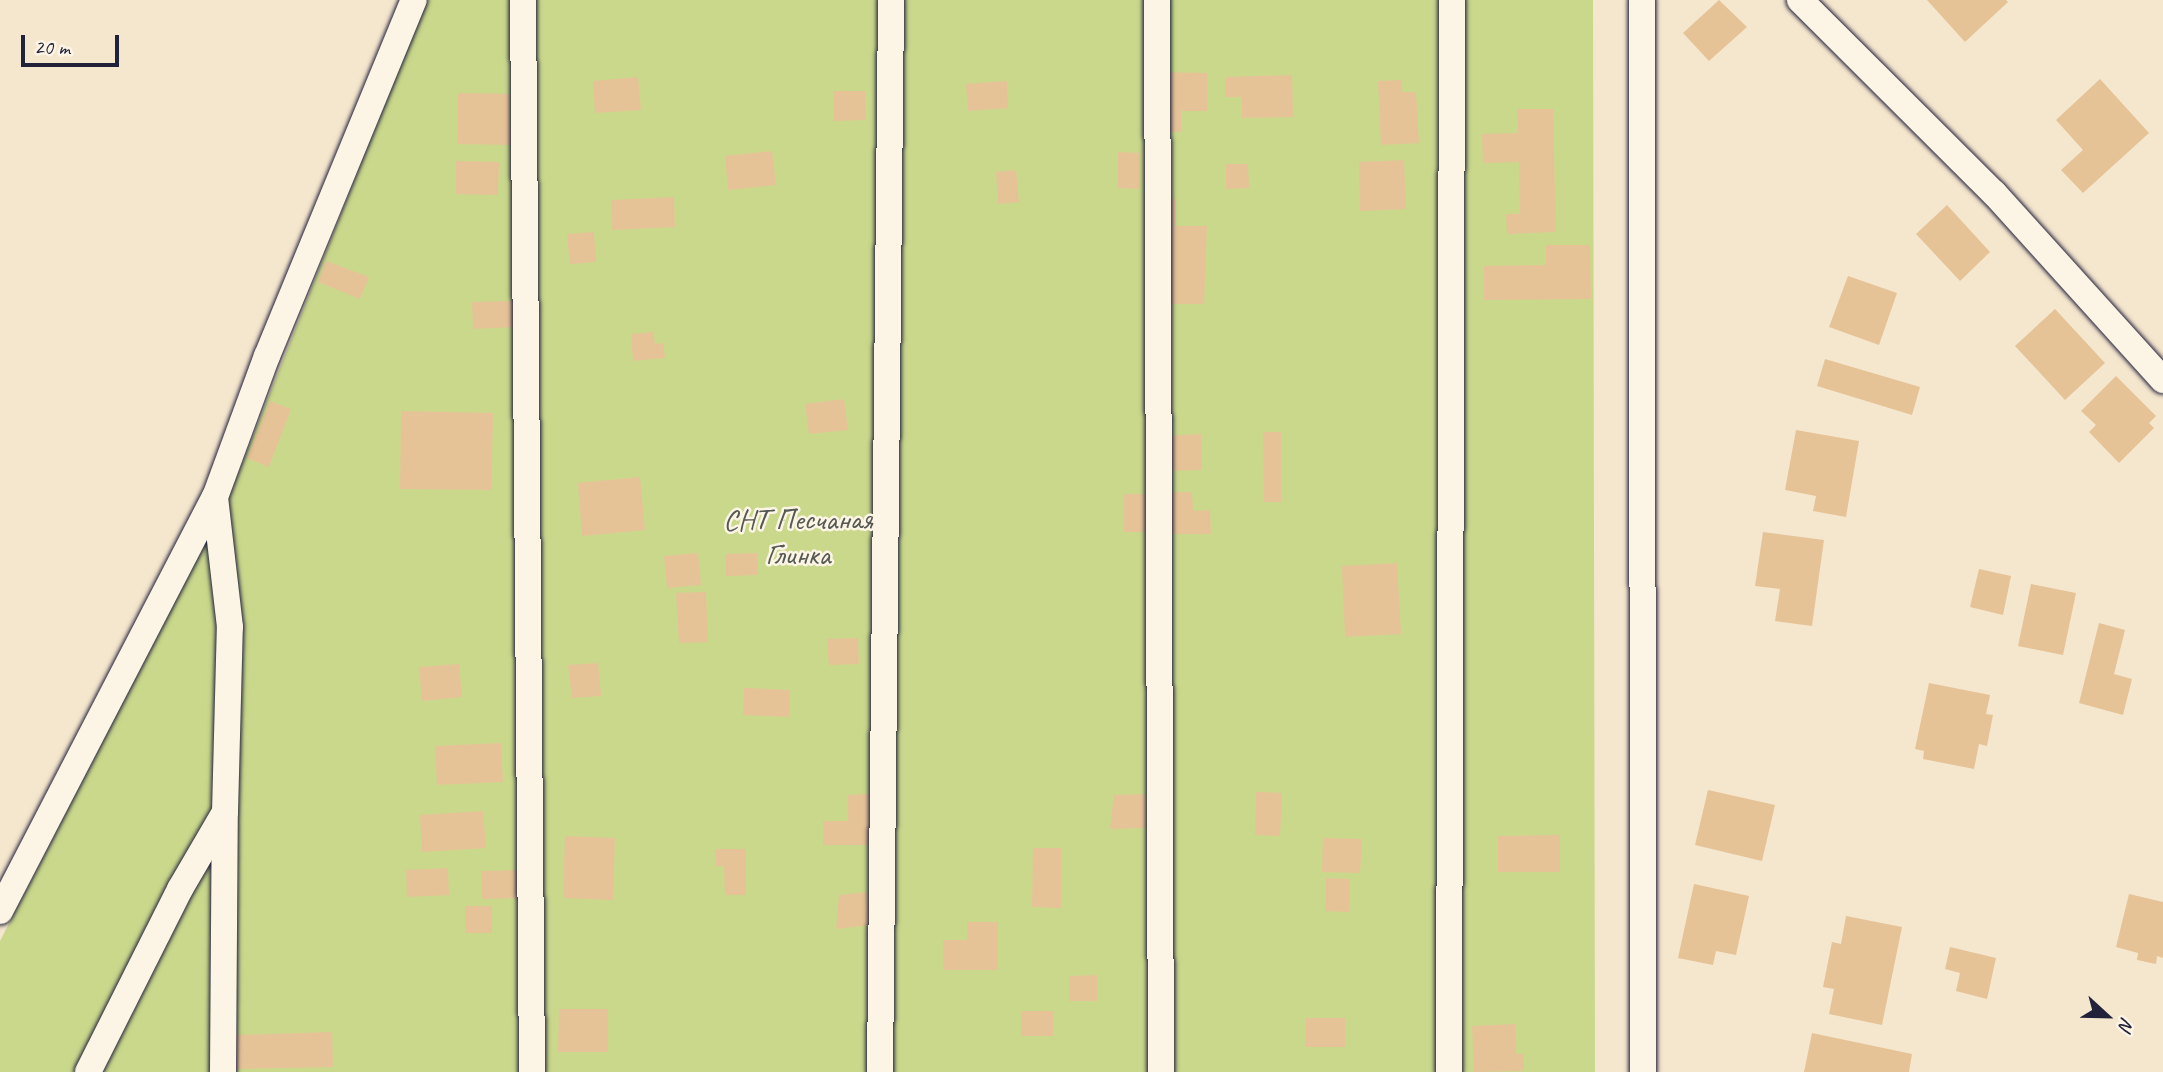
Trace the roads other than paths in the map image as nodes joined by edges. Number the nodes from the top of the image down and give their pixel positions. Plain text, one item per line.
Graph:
1 (414, 0) edge
2 (523, 0) edge
3 (891, 0) edge
4 (1157, 0) edge
5 (1452, 0) edge
6 (1642, 0) edge
7 (1800, 0) edge
8 (2163, 380) edge
9 (215, 497) junction
10 (225, 812) junction
11 (0, 911) edge
12 (88, 1072) edge
13 (223, 1072) edge
14 (532, 1072) edge
15 (880, 1072) edge
16 (1161, 1072) edge
17 (1449, 1072) edge
18 (1643, 1072) edge

1 - 9 street
2 - 14 street
3 - 15 street
4 - 16 street
5 - 17 street
6 - 18 street
7 - 8 street
9 - 10 street
9 - 11 street
10 - 12 street
10 - 13 street

